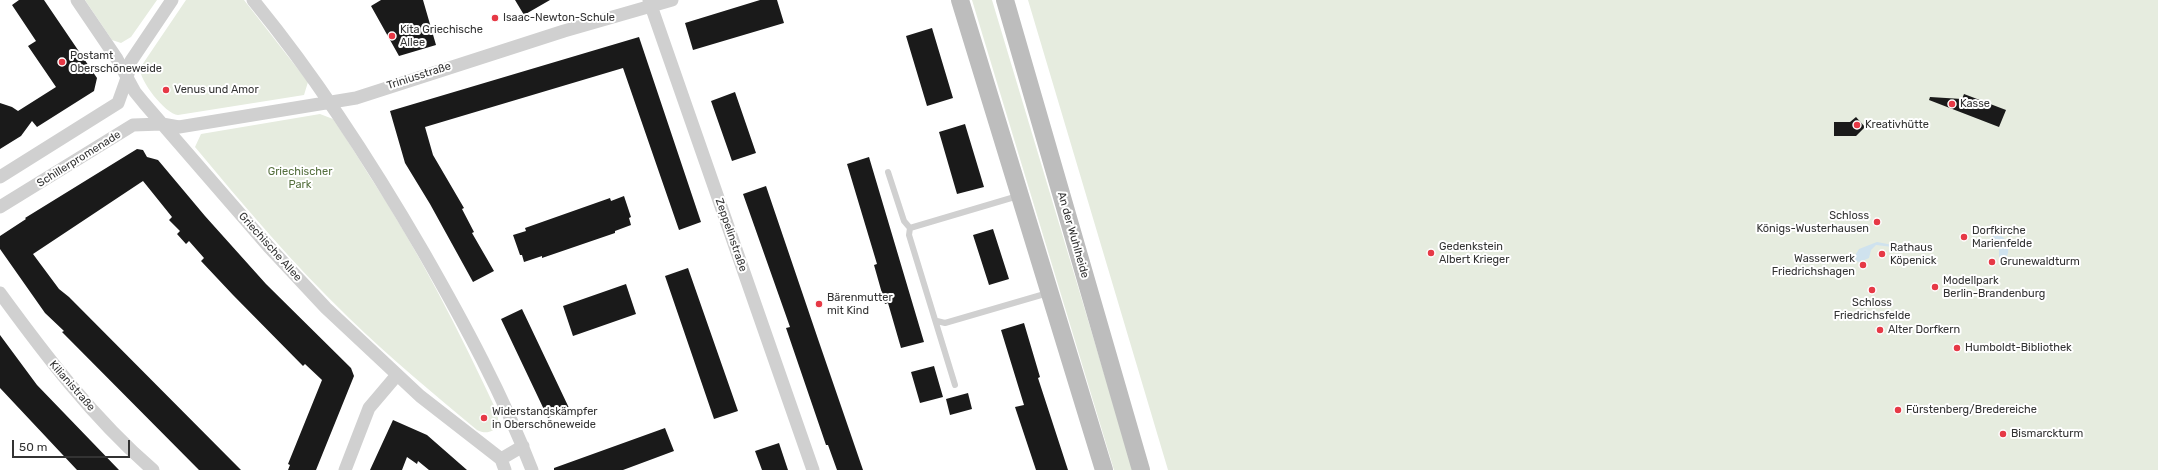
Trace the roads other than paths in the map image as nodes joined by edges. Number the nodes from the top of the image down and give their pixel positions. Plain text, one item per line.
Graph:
1 (77, 0) edge
2 (172, 0) edge
3 (253, 0) edge
4 (672, 0) edge
5 (960, 0) edge
6 (1005, 0) edge
7 (650, 3) edge
8 (127, 78) junction
9 (330, 102) junction
10 (162, 124) junction
11 (888, 172) dead end
12 (0, 177) edge
13 (1019, 195) junction
14 (0, 207) edge
15 (910, 228) junction
16 (0, 293) edge
17 (1050, 293) junction
18 (937, 321) junction
19 (397, 376) junction
20 (955, 385) dead end
21 (523, 446) junction
22 (503, 465) edge
23 (153, 470) edge
24 (345, 470) edge
25 (532, 470) edge
26 (813, 470) edge
27 (1104, 470) edge
28 (1142, 470) edge

1 - 8 street, Griechische Allee
2 - 8 street
3 - 9 street
4 - 7 street, Triniusstraße
5 - 13 main road
6 - 28 main road, An der Wuhlheide
7 - 9 street, Triniusstraße
7 - 26 street, Zeppelinstraße
8 - 10 street, Griechische Allee
8 - 12 street
9 - 10 street, Triniusstraße
9 - 21 street
10 - 14 street, Schillerpromenade
10 - 19 street, Griechische Allee
11 - 15 lane
13 - 15 lane
13 - 17 main road
15 - 18 lane
16 - 23 street, Kilianistraße
17 - 18 lane
17 - 27 main road
18 - 20 lane
19 - 22 street, Griechische Allee
19 - 24 street
21 - 22 street, Griechische Allee
21 - 25 street

